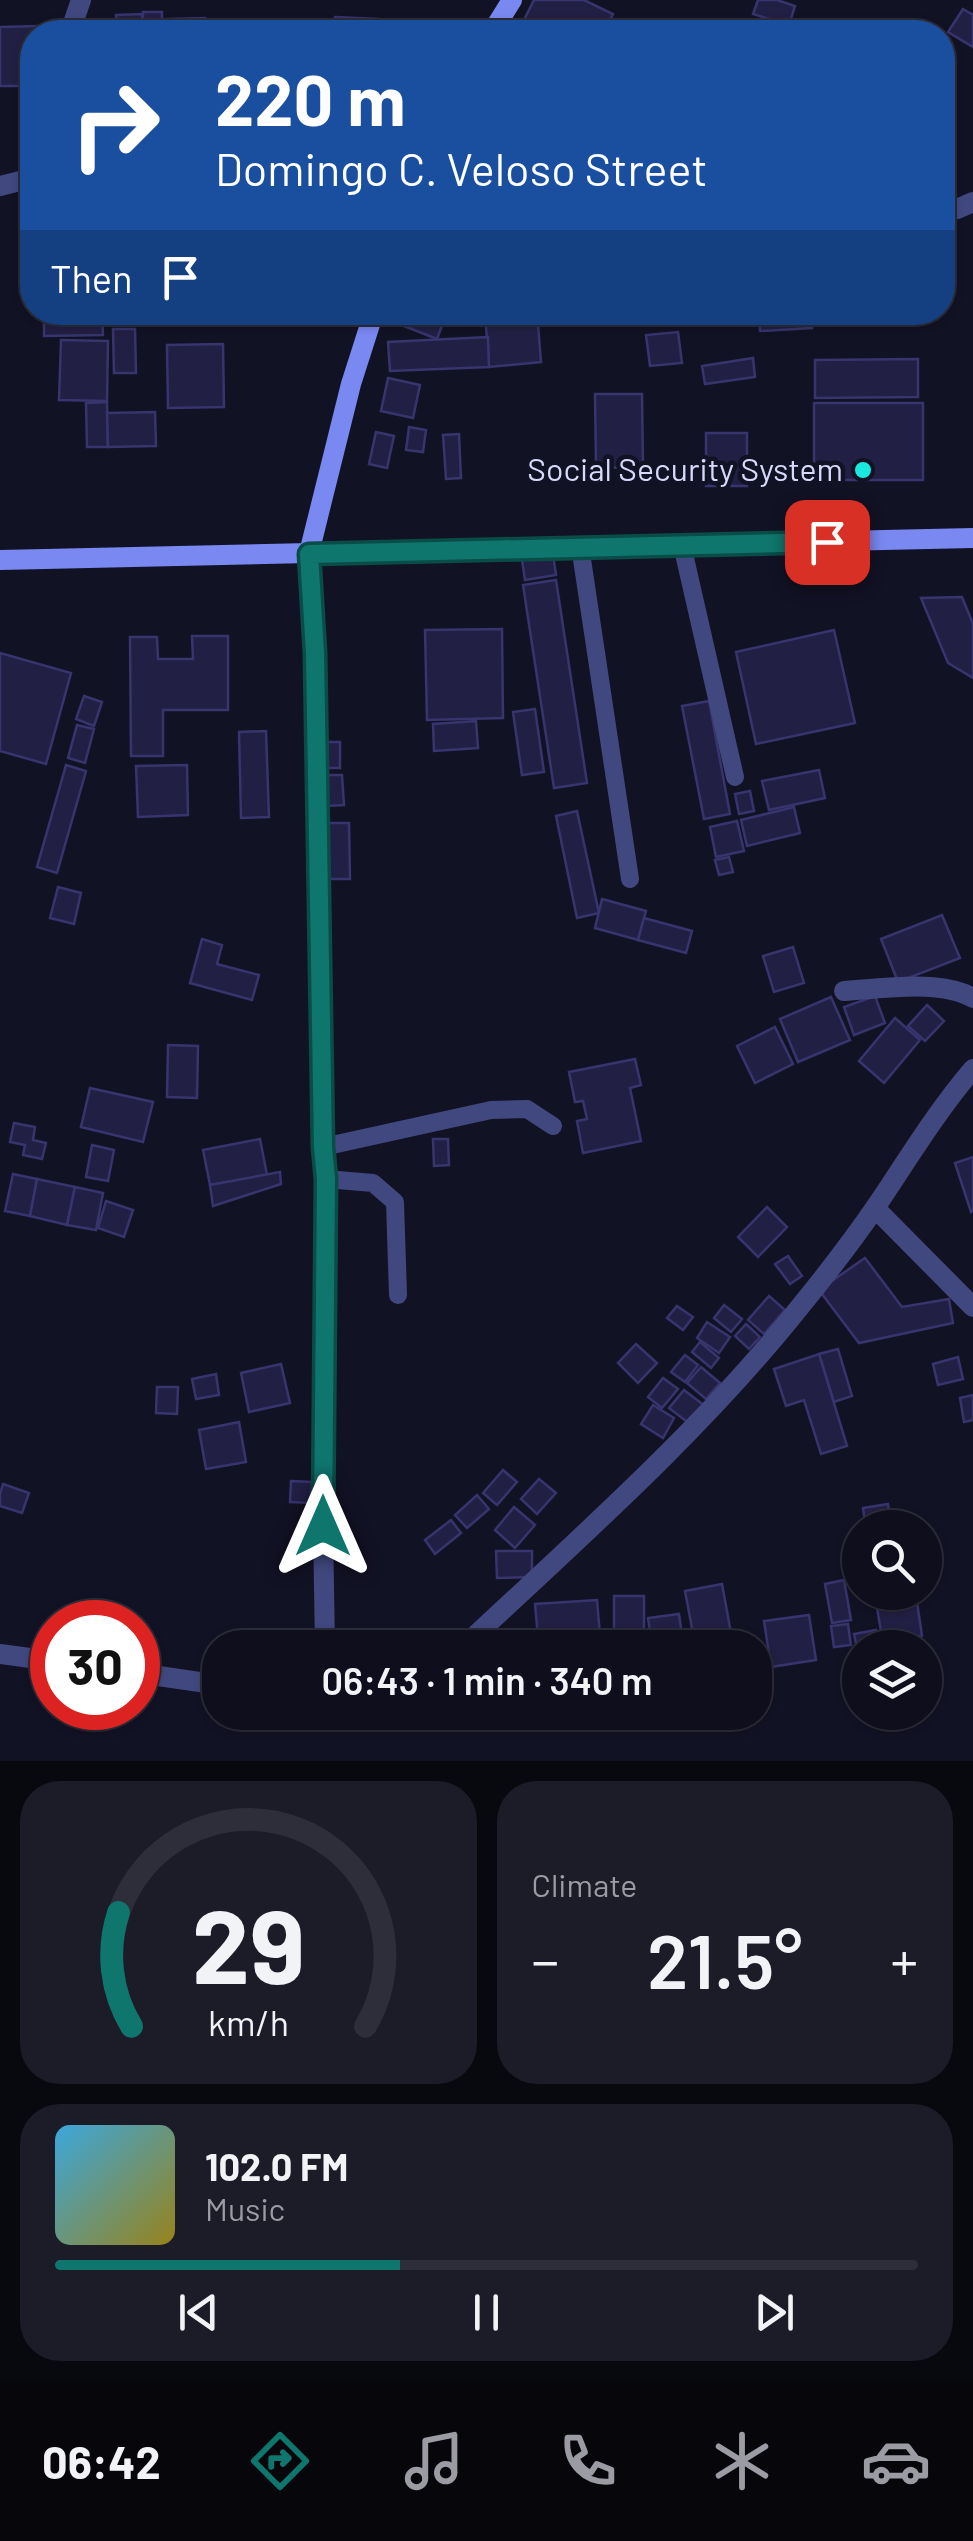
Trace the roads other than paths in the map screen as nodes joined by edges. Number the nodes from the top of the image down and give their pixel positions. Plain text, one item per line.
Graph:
1 (370, 325) edge
2 (973, 538) edge
3 (682, 544) junction
4 (580, 546) junction
5 (309, 554) junction
6 (0, 560) edge
7 (735, 777) dead end
8 (630, 879) dead end
9 (844, 991) dead end
10 (973, 998) edge
11 (973, 1069) edge
12 (553, 1126) dead end
13 (323, 1147) junction
14 (326, 1179) junction
15 (875, 1208) junction
16 (398, 1295) dead end
17 (973, 1307) edge
18 (325, 1630) edge
19 (481, 1630) edge
20 (0, 1654) edge
21 (30, 1658) edge
22 (160, 1677) edge
23 (202, 1683) edge

1 - 5 main road
2 - 3 main road
3 - 4 main road
3 - 7 lane
4 - 5 main road
4 - 8 lane
5 - 6 main road
5 - 13 street
9 - 10 street
11 - 15 street
12 - 13 lane
13 - 14 street
14 - 16 lane
14 - 18 street
15 - 17 street
15 - 19 street
20 - 21 street
22 - 23 street

